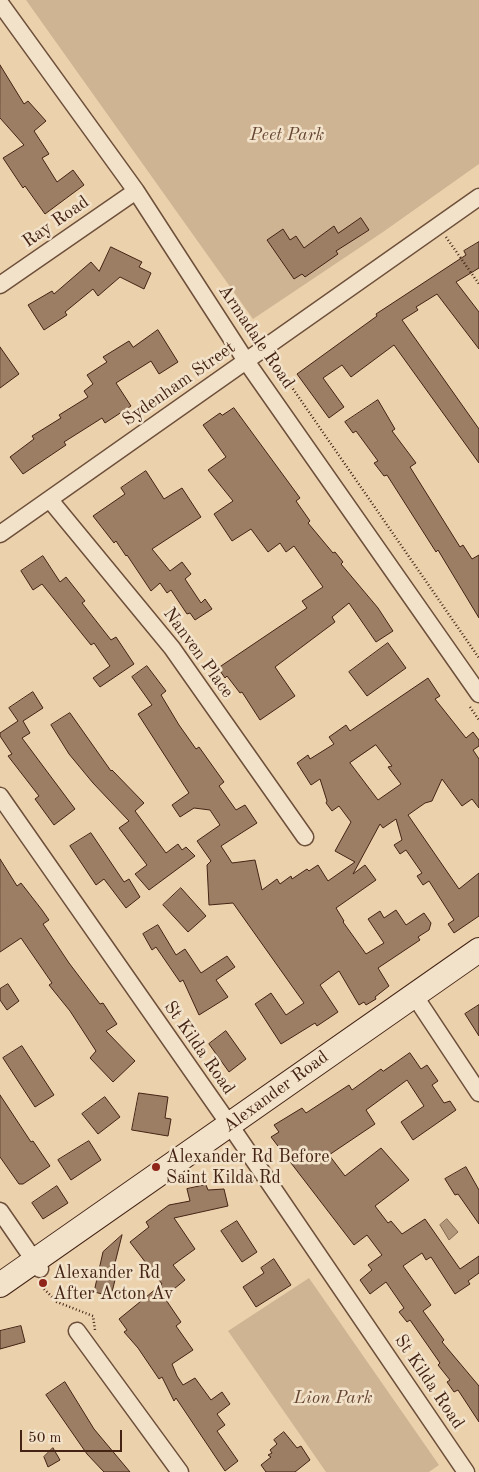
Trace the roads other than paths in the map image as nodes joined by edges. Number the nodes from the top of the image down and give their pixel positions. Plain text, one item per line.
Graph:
1 (0, 3) edge
2 (136, 191) junction
3 (479, 197) edge
4 (0, 285) edge
5 (246, 361) junction
6 (50, 500) junction
7 (0, 534) edge
8 (479, 694) edge
9 (0, 796) edge
10 (305, 837) dead end
11 (479, 950) edge
12 (479, 964) edge
13 (417, 1000) junction
14 (479, 1093) edge
15 (233, 1130) junction
16 (0, 1211) edge
17 (38, 1266) junction
18 (0, 1285) edge
19 (0, 1298) edge
20 (77, 1331) dead end
21 (180, 1472) edge
22 (466, 1472) edge

1 - 2 street, Armadale Road
2 - 4 street, Ray Road
2 - 5 street, Armadale Road
3 - 5 street, Sydenham Street
5 - 6 street, Sydenham Street
5 - 8 street, Armadale Road
6 - 7 street, Sydenham Street
6 - 10 street, Nanven Place
9 - 15 street, St Kilda Road
11 - 13 main road, Alexander Road
12 - 13 main road, Alexander Road
13 - 14 street
13 - 15 main road, Alexander Road
15 - 17 main road, Alexander Road
15 - 22 street, St Kilda Road
16 - 17 street
17 - 18 main road, Alexander Road
17 - 19 main road, Alexander Road
20 - 21 street

